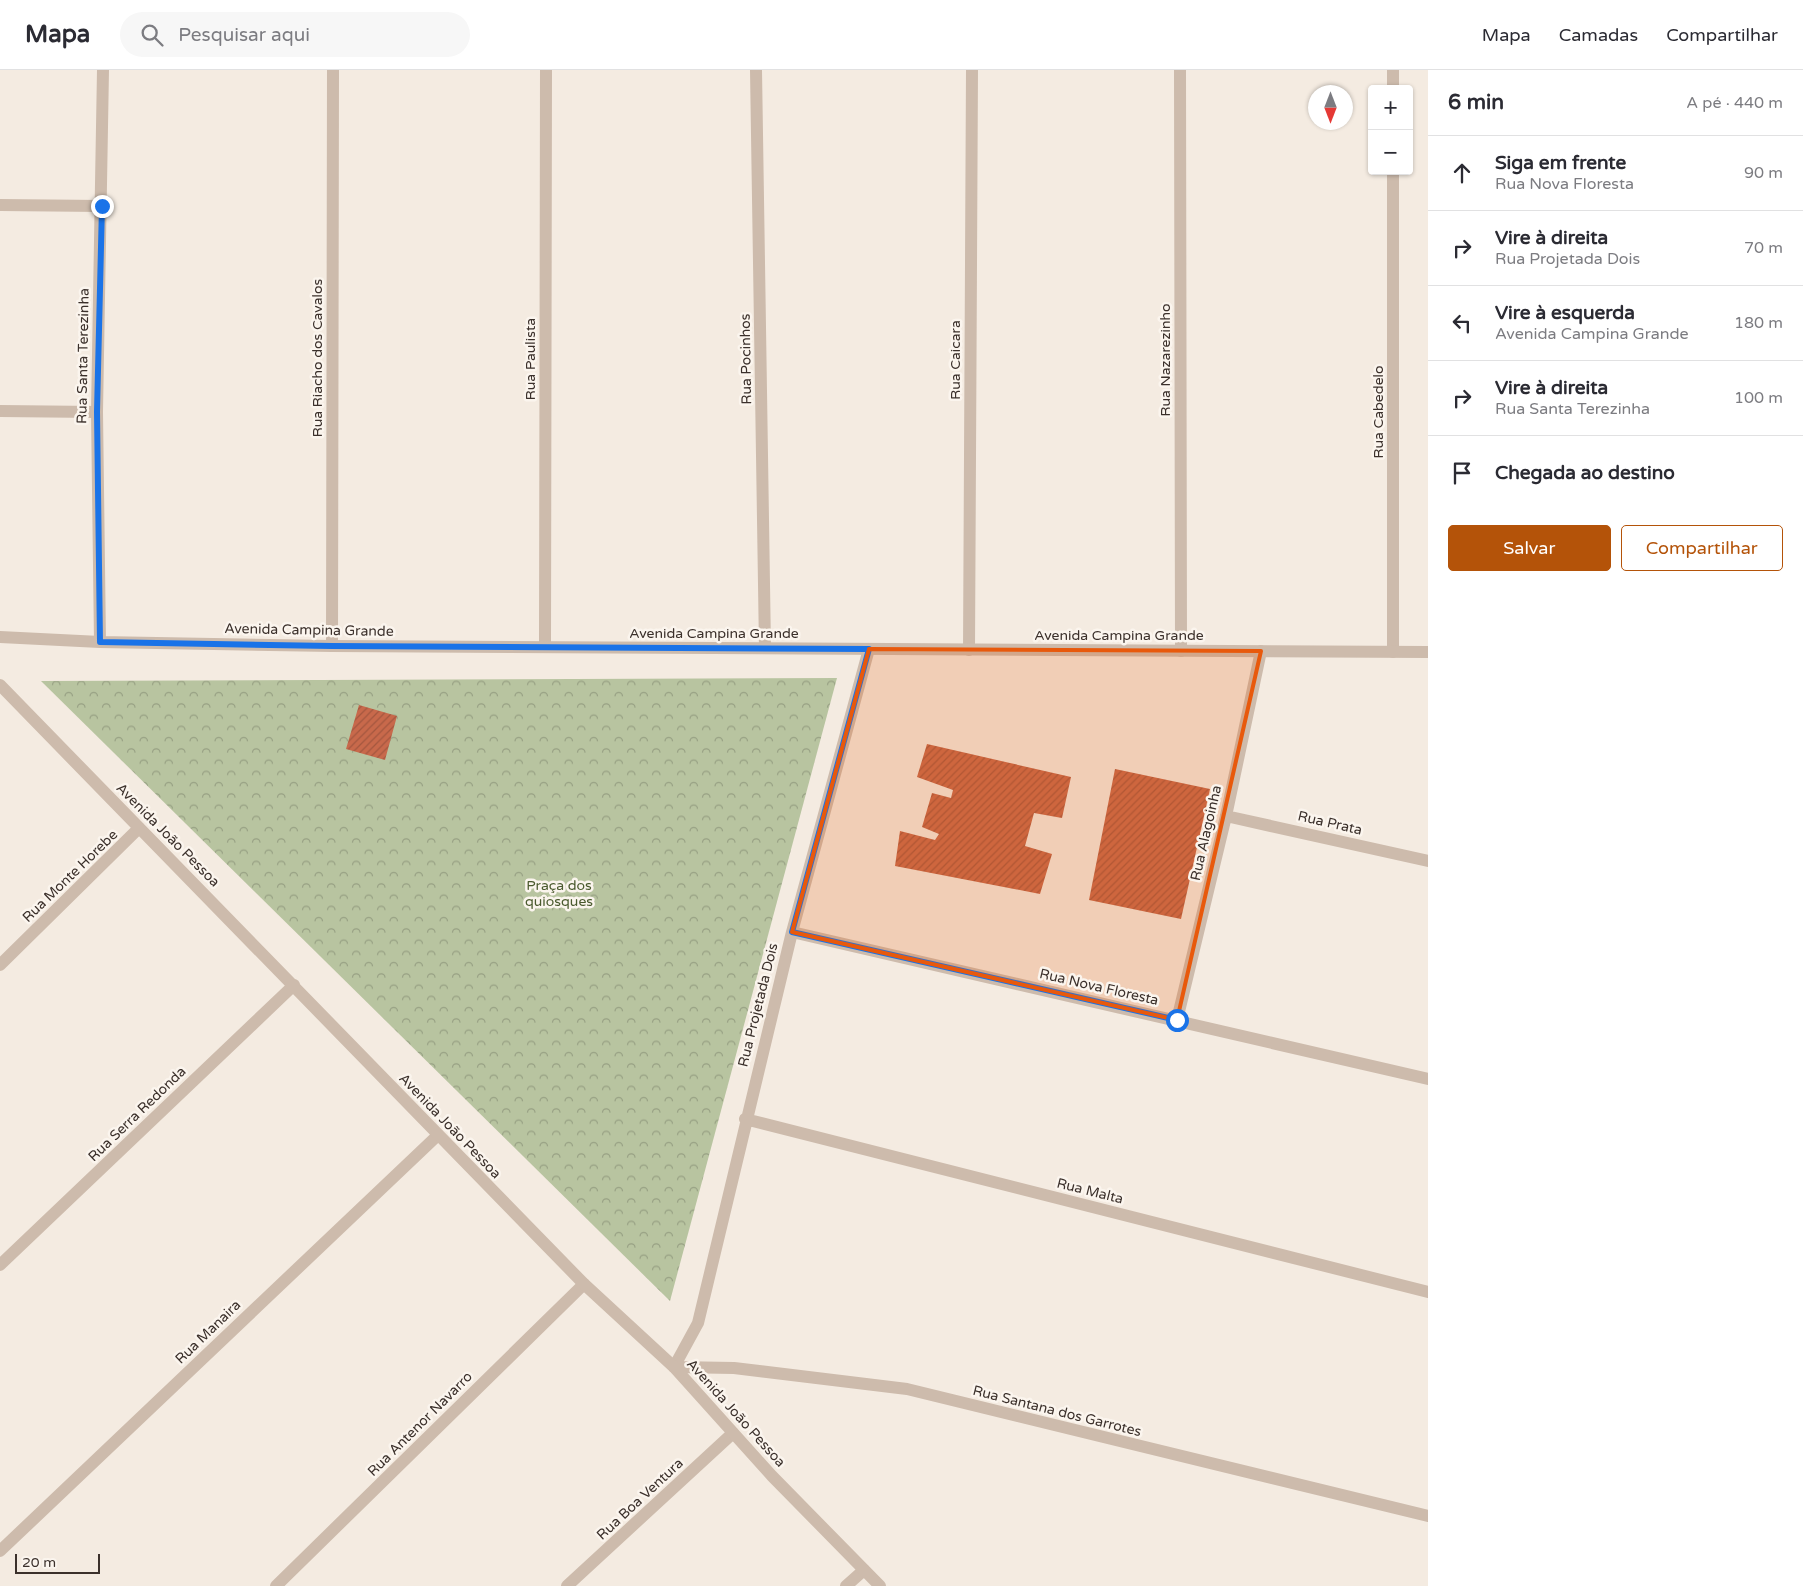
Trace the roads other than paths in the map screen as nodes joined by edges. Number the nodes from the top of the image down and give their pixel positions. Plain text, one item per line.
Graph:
1 (103, 70) edge
2 (333, 70) edge
3 (546, 70) edge
4 (756, 70) edge
5 (972, 70) edge
6 (1180, 70) edge
7 (1393, 70) edge
8 (1393, 85) edge
9 (1393, 175) edge
10 (0, 205) edge
11 (102, 206) junction
12 (0, 411) edge
13 (97, 412) junction
14 (0, 637) edge
15 (100, 642) junction
16 (332, 646) junction
17 (545, 647) junction
18 (765, 648) junction
19 (869, 649) junction
20 (969, 650) junction
21 (1181, 651) junction
22 (1261, 651) junction
23 (1392, 652) junction
24 (1428, 652) edge
25 (0, 685) edge
26 (1226, 816) junction
27 (140, 828) junction
28 (1428, 860) edge
29 (792, 932) junction
30 (0, 965) edge
31 (294, 985) junction
32 (1177, 1020) junction
33 (1428, 1079) edge
34 (745, 1119) junction
35 (438, 1135) junction
36 (0, 1264) edge
37 (584, 1284) junction
38 (1428, 1292) edge
39 (674, 1367) junction
40 (733, 1433) junction
41 (1428, 1516) edge
42 (0, 1551) edge
43 (864, 1570) junction
44 (276, 1586) edge
45 (568, 1586) edge
46 (846, 1586) edge
47 (880, 1586) edge

1 - 11 street, Rua Santa Terezinha
2 - 16 street, Rua Riacho dos Cavalos
3 - 17 street, Rua Paulista
4 - 18 street, Rua Pocinhos
5 - 20 street, Rua Caicara
6 - 21 street, Rua Nazarezinho
7 - 8 street
9 - 23 street, Rua Cabedelo
10 - 11 street
11 - 13 street, Rua Santa Terezinha
12 - 13 street
13 - 15 street, Rua Santa Terezinha
14 - 15 street, Avenida Campina Grande
15 - 16 street, Avenida Campina Grande
16 - 17 street, Avenida Campina Grande
17 - 18 street, Avenida Campina Grande
18 - 19 street, Avenida Campina Grande
19 - 20 street, Avenida Campina Grande
19 - 29 street, Rua Projetada Dois
20 - 21 street, Avenida Campina Grande
21 - 22 street, Avenida Campina Grande
22 - 23 street, Avenida Campina Grande
22 - 26 street, Rua Alagoinha
23 - 24 street, Avenida Campina Grande
25 - 27 street, Avenida João Pessoa
26 - 28 street, Rua Prata
26 - 32 street, Rua Alagoinha
27 - 30 street, Rua Monte Horebe
27 - 31 street, Avenida João Pessoa
29 - 32 street, Rua Nova Floresta
29 - 34 street, Rua Projetada Dois
31 - 35 street, Avenida João Pessoa
31 - 36 street, Rua Serra Redonda
32 - 33 street, Rua Nova Floresta
34 - 38 street, Rua Malta
34 - 39 street, Rua Projetada Dois
35 - 37 street, Avenida João Pessoa
35 - 42 street, Rua Manaira
37 - 39 street, Avenida João Pessoa
37 - 44 street, Rua Antenor Navarro
39 - 40 street, Avenida João Pessoa
39 - 41 street, Rua Santana dos Garrotes
40 - 43 street, Avenida João Pessoa
40 - 45 street, Rua Boa Ventura
43 - 46 street
43 - 47 street, Avenida João Pessoa

